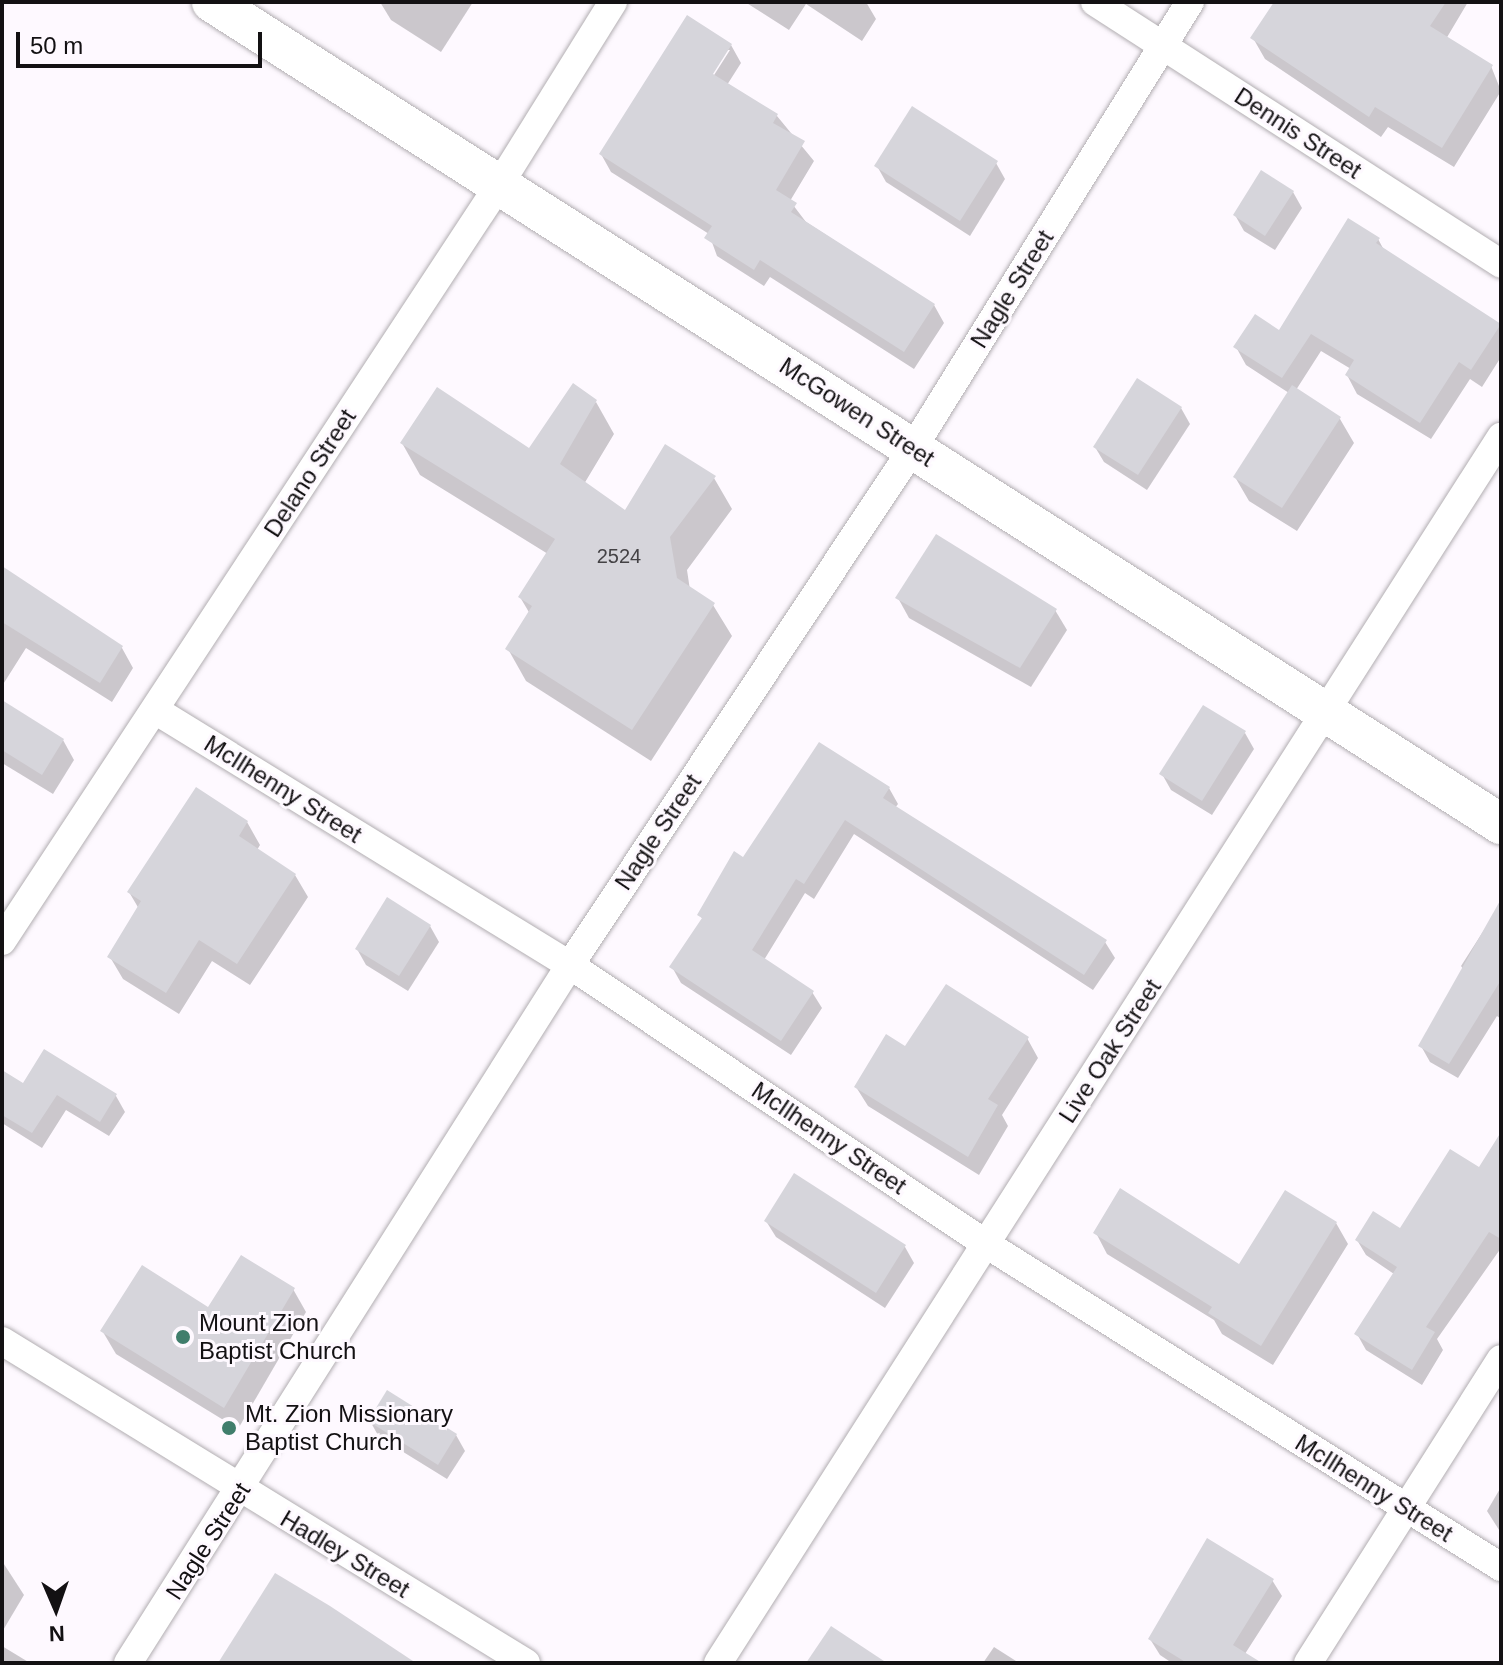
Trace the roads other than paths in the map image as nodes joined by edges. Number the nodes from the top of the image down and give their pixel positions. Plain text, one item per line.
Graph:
1 (212, 2) edge
2 (613, 2) edge
3 (1095, 2) edge
4 (1190, 2) edge
5 (1162, 46) junction
6 (501, 182) junction
7 (1501, 264) edge
8 (1501, 437) edge
9 (913, 448) junction
10 (155, 710) junction
11 (1328, 713) junction
12 (1501, 824) edge
13 (2, 941) edge
14 (570, 965) junction
15 (986, 1244) junction
16 (2, 1341) edge
17 (1501, 1359) edge
18 (240, 1490) junction
19 (1405, 1507) junction
20 (1501, 1567) edge
21 (128, 1663) edge
22 (526, 1663) edge
23 (718, 1663) edge
24 (1308, 1663) edge

1 - 6 street, McGowen Street
2 - 6 street, Delano Street
3 - 5 street, Dennis Street
4 - 5 street, Nagle Street
5 - 7 street, Dennis Street
5 - 9 street, Nagle Street
6 - 9 street, McGowen Street
6 - 10 street, Delano Street
8 - 11 street, Live Oak Street
9 - 11 street, McGowen Street
9 - 14 street, Nagle Street
10 - 13 street, Delano Street
10 - 14 street, McIlhenny Street
11 - 12 street, McGowen Street
11 - 15 street, Live Oak Street
14 - 15 street, McIlhenny Street
14 - 18 street, Nagle Street
15 - 19 street, McIlhenny Street
15 - 23 street, Live Oak Street
16 - 18 street, Hadley Street
17 - 19 street
18 - 21 street, Nagle Street
18 - 22 street, Hadley Street
19 - 20 street, McIlhenny Street
19 - 24 street

